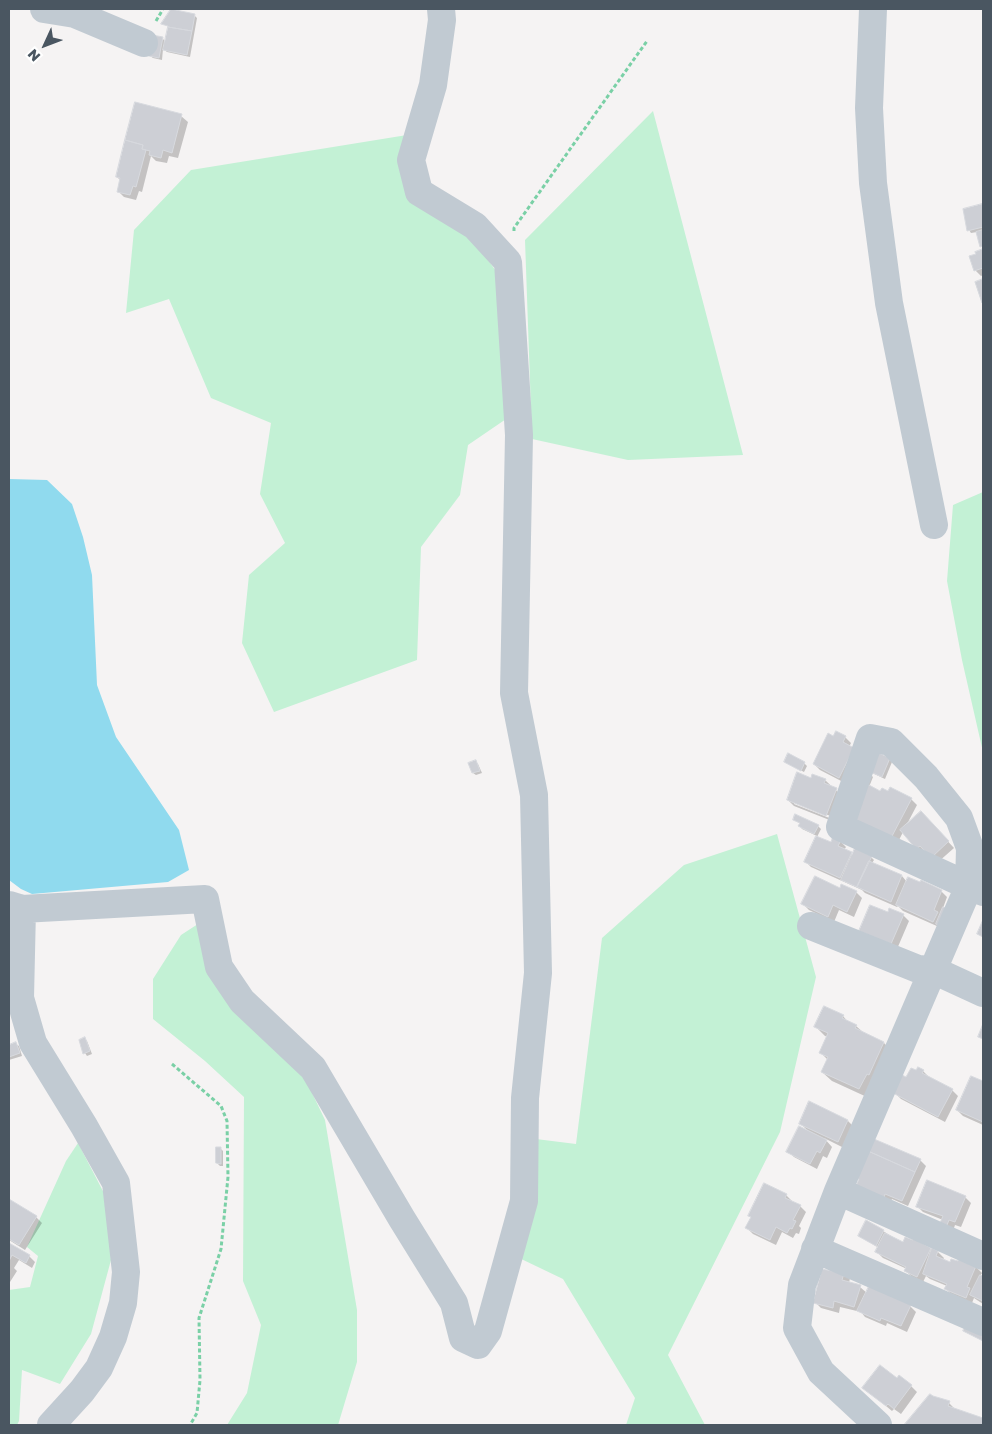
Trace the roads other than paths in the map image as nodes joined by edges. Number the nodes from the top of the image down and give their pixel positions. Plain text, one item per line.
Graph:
1 (44, 9) edge
2 (441, 9) edge
3 (873, 9) edge
4 (144, 43) dead end
5 (934, 525) dead end
6 (976, 889) edge
7 (12, 906) edge
8 (811, 926) dead end
9 (933, 970) junction
10 (983, 993) edge
11 (838, 1191) junction
12 (815, 1249) junction
13 (983, 1256) edge
14 (983, 1322) edge
15 (51, 1425) edge
16 (878, 1425) edge

1 - 4 street
2 - 7 street
3 - 5 street
6 - 6 street
6 - 9 street
7 - 15 street
8 - 9 street
9 - 10 street
9 - 11 street
11 - 12 street
11 - 13 street
12 - 14 street
12 - 16 street

